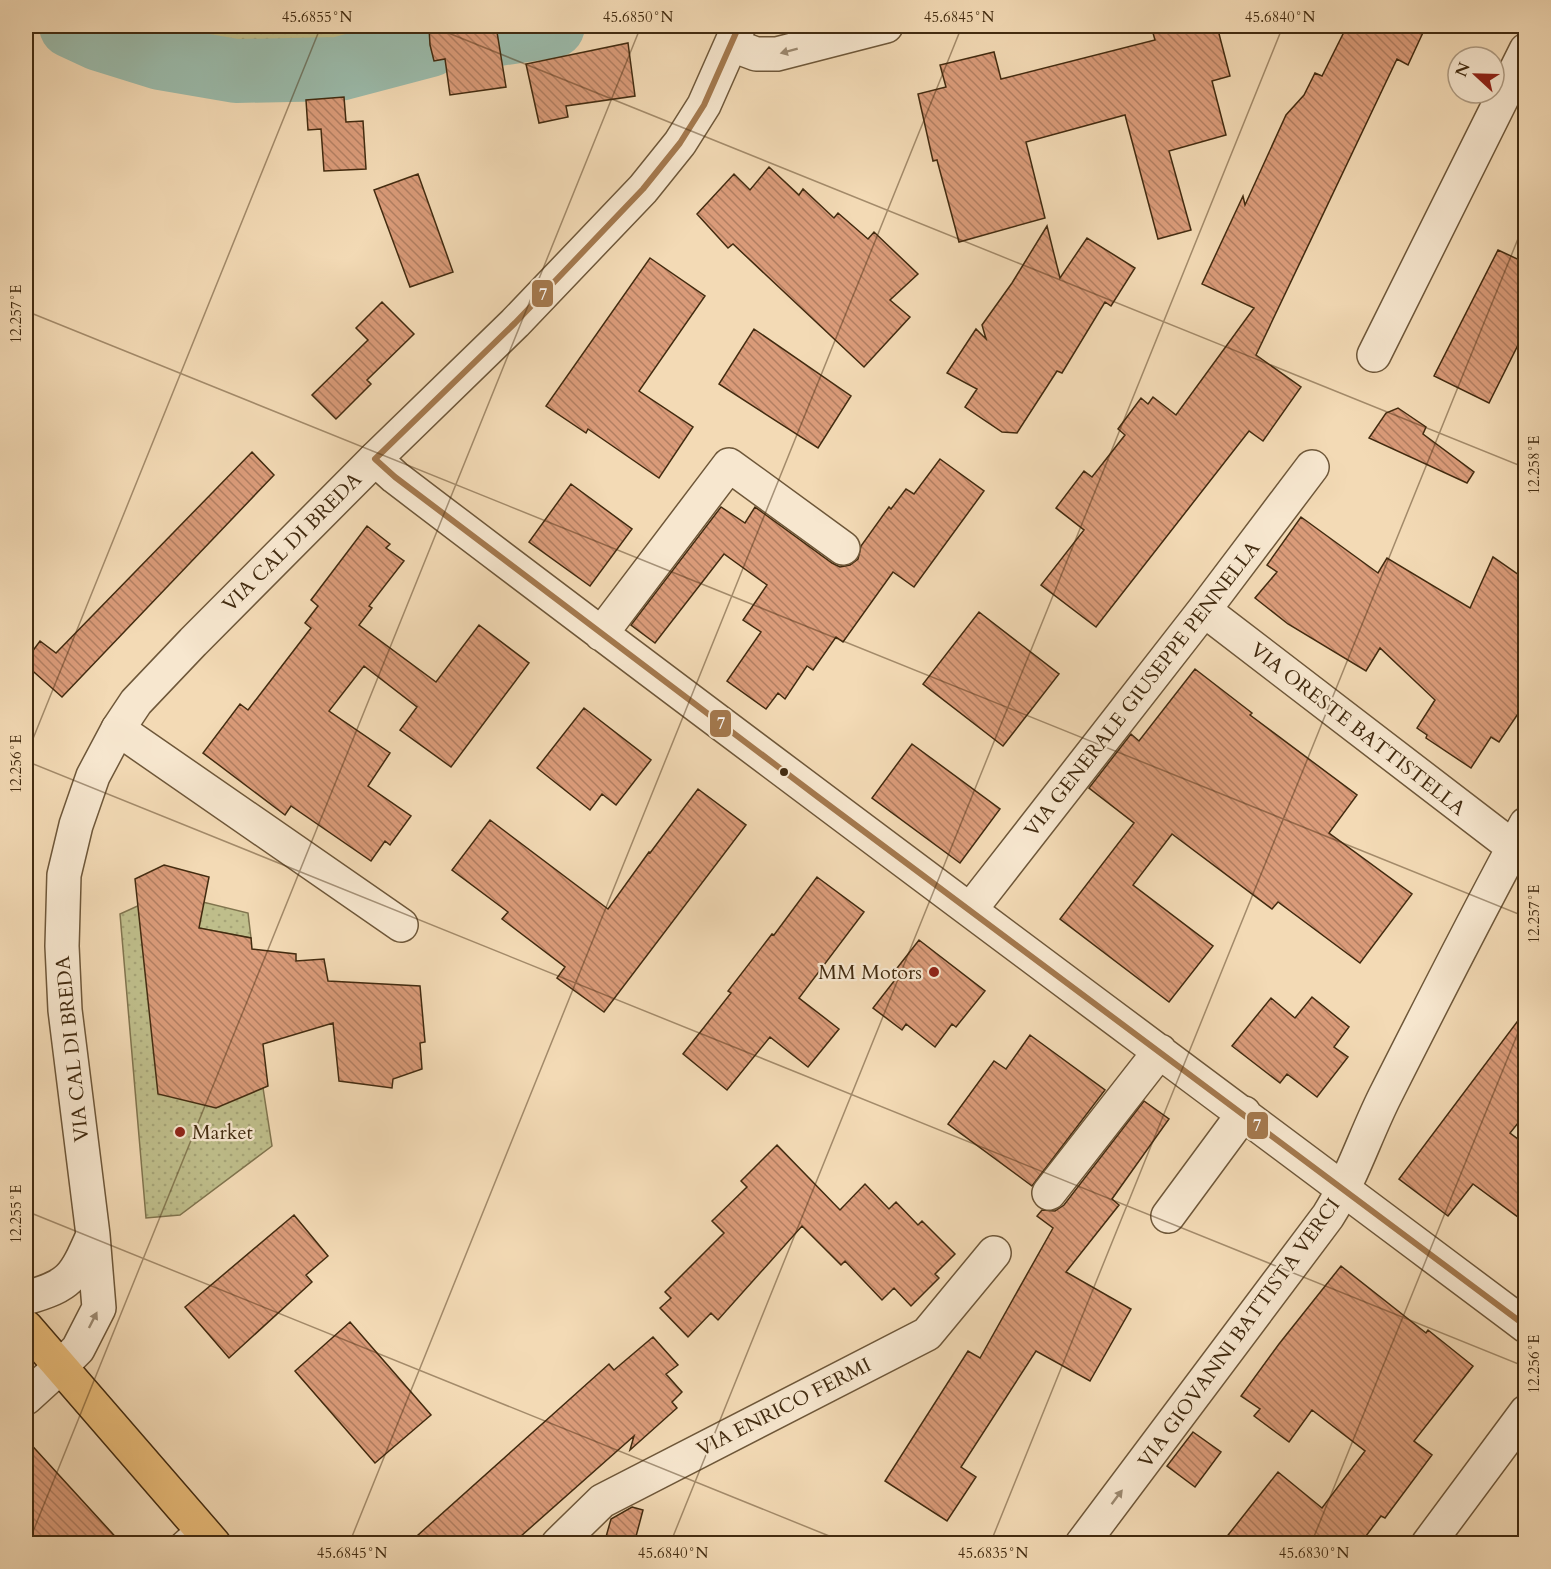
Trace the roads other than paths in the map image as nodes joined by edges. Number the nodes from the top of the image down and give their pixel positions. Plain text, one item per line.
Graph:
1 (886, 26) edge
2 (736, 35) edge
3 (1526, 50) edge
4 (1374, 355) dead end
5 (375, 459) junction
6 (1312, 467) dead end
7 (843, 548) dead end
8 (1204, 610) junction
9 (601, 634) junction
10 (118, 729) junction
11 (1521, 843) edge
12 (970, 910) junction
13 (400, 925) dead end
14 (1160, 1051) junction
15 (1244, 1113) junction
16 (1344, 1190) junction
17 (1049, 1193) dead end
18 (1168, 1216) dead end
19 (93, 1235) junction
20 (994, 1252) dead end
21 (26, 1298) edge
22 (1526, 1326) edge
23 (26, 1327) edge
24 (60, 1367) junction
25 (26, 1398) edge
26 (1526, 1412) edge
27 (197, 1538) edge
28 (558, 1544) edge
29 (1082, 1544) edge
30 (1428, 1544) edge

1 -> 2 street
2 - 5 street, VIA CAL DI BREDA
3 - 4 street
5 - 9 street
5 - 10 street, VIA CAL DI BREDA
6 - 8 street, VIA GENERALE GIUSEPPE PENNELLA
7 - 9 street
8 - 11 street, VIA ORESTE BATTISTELLA
8 - 12 street, VIA GENERALE GIUSEPPE PENNELLA
9 - 12 street
10 - 13 street
10 - 19 street, VIA CAL DI BREDA
11 - 16 street, VIA GIOVANNI BATTISTA VERCI
12 - 14 street
14 - 15 street
14 - 17 street
15 - 16 street
15 - 18 street
16 - 22 street
29 -> 16 street, VIA GIOVANNI BATTISTA VERCI
19 - 21 street
24 -> 19 street, VIA CAL DI BREDA
20 - 28 street, VIA ENRICO FERMI
23 - 24 main road
24 - 25 street, VIA CAL DI BREDA
24 - 27 main road
26 - 30 street

